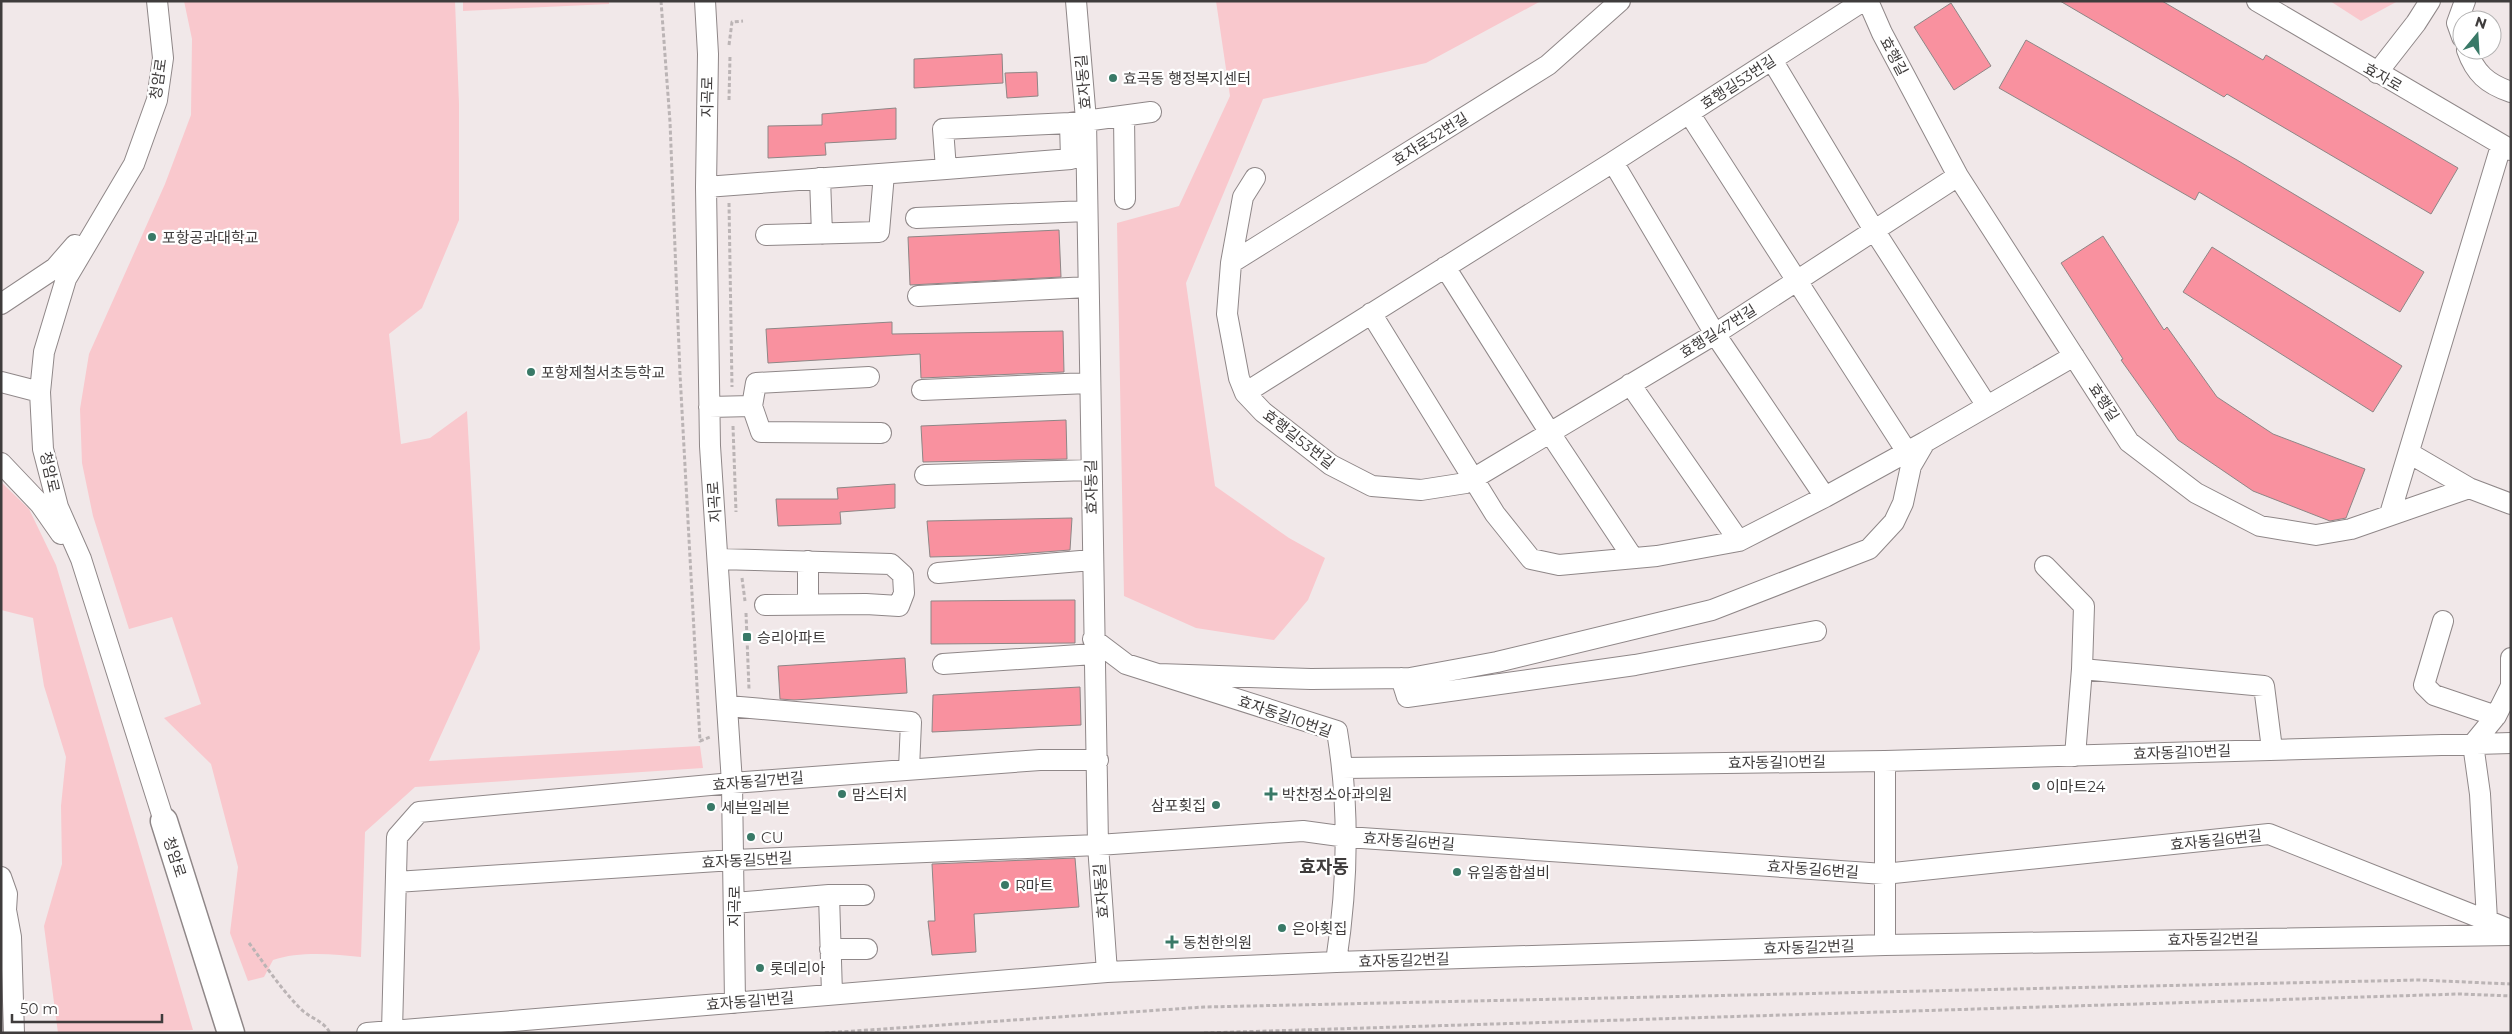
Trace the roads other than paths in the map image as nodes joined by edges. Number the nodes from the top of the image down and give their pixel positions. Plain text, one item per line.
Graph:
1 (158, 1) edge
2 (705, 1) edge
3 (1076, 1) edge
4 (1620, 1) edge
5 (1863, 1) edge
6 (1868, 1) edge
7 (2257, 1) edge
8 (2430, 1) edge
9 (1772, 60) junction
10 (2471, 60) edge
11 (2377, 73) junction
12 (2511, 92) edge
13 (1152, 112) dead end
14 (1689, 113) junction
15 (1124, 116) junction
16 (1078, 121) junction
17 (2506, 148) edge
18 (1613, 162) junction
19 (946, 169) junction
20 (884, 174) junction
21 (1958, 176) junction
22 (820, 178) junction
23 (1255, 178) dead end
24 (706, 187) junction
25 (1125, 199) dead end
26 (109, 206) junction
27 (1087, 211) junction
28 (916, 218) dead end
29 (1874, 230) junction
30 (822, 234) junction
31 (766, 235) dead end
32 (1231, 263) junction
33 (1445, 267) junction
34 (1796, 280) junction
35 (1088, 287) junction
36 (918, 296) dead end
37 (1, 304) edge
38 (1371, 313) junction
39 (1715, 334) junction
40 (2074, 356) junction
41 (869, 377) dead end
42 (1, 382) edge
43 (1089, 383) junction
44 (1630, 384) junction
45 (922, 390) dead end
46 (40, 392) junction
47 (1245, 393) junction
48 (1987, 406) junction
49 (709, 407) junction
50 (743, 407) junction
51 (881, 433) dead end
52 (1550, 433) junction
53 (1925, 442) junction
54 (1907, 452) junction
55 (2409, 452) junction
56 (1, 463) edge
57 (1090, 470) junction
58 (925, 475) dead end
59 (1473, 478) junction
60 (2469, 488) junction
61 (1826, 497) junction
62 (2511, 504) edge
63 (2390, 514) junction
64 (1739, 541) junction
65 (1633, 558) junction
66 (81, 559) junction
67 (718, 559) junction
68 (1092, 560) junction
69 (808, 561) junction
70 (2045, 566) dead end
71 (938, 573) dead end
72 (808, 604) junction
73 (765, 605) dead end
74 (2443, 621) dead end
75 (1816, 631) dead end
76 (1093, 646) junction
77 (2511, 658) edge
78 (942, 664) dead end
79 (2082, 669) junction
80 (1158, 674) junction
81 (1401, 678) junction
82 (728, 706) junction
83 (2496, 716) junction
84 (2511, 743) edge
85 (2473, 744) junction
86 (2272, 749) junction
87 (2075, 756) junction
88 (1098, 760) junction
89 (1885, 761) junction
90 (1343, 768) junction
91 (909, 770) junction
92 (732, 783) junction
93 (164, 821) joint
94 (1347, 837) junction
95 (1098, 845) junction
96 (733, 860) junction
97 (1884, 874) junction
98 (1, 877) edge
99 (396, 882) junction
100 (828, 895) junction
101 (864, 895) dead end
102 (734, 903) junction
103 (2487, 920) junction
104 (2511, 930) edge
105 (2511, 935) edge
106 (1885, 945) junction
107 (830, 949) junction
108 (867, 950) dead end
109 (1336, 962) junction
110 (1107, 972) junction
111 (832, 994) junction
112 (735, 1002) junction
113 (392, 1031) junction
114 (14, 1033) edge
115 (231, 1033) edge
116 (367, 1033) edge

1 - 26 street, 청암로
2 - 24 street, 지곡로
3 - 16 street, 효자동길
4 - 32 street, 효자로32번길
5 - 9 street, 효행길53번길
6 - 21 street, 효행길
7 - 11 street, 효자로
8 - 11 street
9 - 14 street, 효행길53번길
9 - 29 street
10 - 12 street
11 - 17 street, 효자로
13 - 15 street
14 - 18 street, 효행길53번길
14 - 34 street
15 - 16 street
15 - 25 street
16 - 19 street
16 - 19 street
16 - 27 street, 효자동길
17 - 55 street
18 - 33 street, 효행길53번길
18 - 39 street
19 - 20 street
20 - 22 street
20 - 30 street
21 - 29 street, 효행길47번길
21 - 40 street, 효행길
22 - 24 street
22 - 30 street
23 - 32 street
24 - 49 street, 지곡로
26 - 37 street
26 - 46 street, 청암로
27 - 28 street
27 - 35 street, 효자동길
29 - 34 street, 효행길47번길
29 - 48 street
30 - 31 street
32 - 47 street
33 - 38 street, 효행길53번길
33 - 52 street
34 - 39 street, 효행길47번길
34 - 54 street
35 - 36 street
35 - 43 street, 효자동길
38 - 47 street, 효행길53번길
38 - 59 street
39 - 44 street, 효행길47번길
39 - 61 street
40 - 48 street
40 - 63 street, 효행길
41 - 50 street
42 - 46 street
43 - 45 street
43 - 57 street, 효자동길
44 - 52 street, 효행길47번길
44 - 64 street
46 - 66 street, 청암로
47 - 59 street, 효행길53번길
48 - 53 street
49 - 50 street
49 - 67 street, 지곡로
50 - 51 street
52 - 59 street, 효행길47번길
52 - 65 street
53 - 54 street
53 - 81 street
54 - 61 street
55 - 60 street
55 - 63 street
56 - 66 street
57 - 58 street
57 - 68 street, 효자동길
59 - 65 street
60 - 62 street
60 - 63 street, 효행길
61 - 64 street
64 - 65 street
66 - 93 street, 청암로
67 - 69 street
67 - 82 street, 지곡로
68 - 71 street
68 - 76 street, 효자동길
69 - 72 street
69 - 72 street
70 - 79 street
72 - 73 street
74 - 83 street
75 - 81 street
76 - 78 street
76 - 80 street, 효자동길10번길
76 - 88 street, 효자동길
77 - 83 street
79 - 86 street
79 - 87 street
80 - 81 street
80 - 90 street, 효자동길10번길
82 - 91 street
82 - 92 street, 지곡로
83 - 85 street
84 - 85 street, 효자동길10번길
85 - 86 street, 효자동길10번길
85 - 103 street
86 - 87 street, 효자동길10번길
87 - 89 street, 효자동길10번길
88 - 91 street, 효자동길7번길
88 - 95 street, 효자동길
89 - 90 street, 효자동길10번길
89 - 97 street
90 - 94 street
91 - 92 street, 효자동길7번길
92 - 96 street, 지곡로
92 - 99 street, 효자동길7번길
93 - 115 main road, 청암로
94 - 95 street, 효자동길6번길
94 - 97 street, 효자동길6번길
94 - 109 street
95 - 96 street, 효자동길5번길
95 - 110 street, 효자동길
96 - 99 street, 효자동길5번길
96 - 102 street, 지곡로
97 - 103 street, 효자동길6번길
97 - 106 street
98 - 114 street
99 - 113 street
100 - 101 street
100 - 102 street
100 - 107 street
102 - 112 street, 지곡로
103 - 104 street, 효자동길6번길
105 - 106 street, 효자동길2번길
106 - 109 street, 효자동길2번길
107 - 108 street
107 - 111 street
109 - 110 street, 효자동길2번길
110 - 111 street, 효자동길1번길
111 - 112 street, 효자동길1번길
112 - 113 street, 효자동길1번길
113 - 116 street, 효자동길1번길

